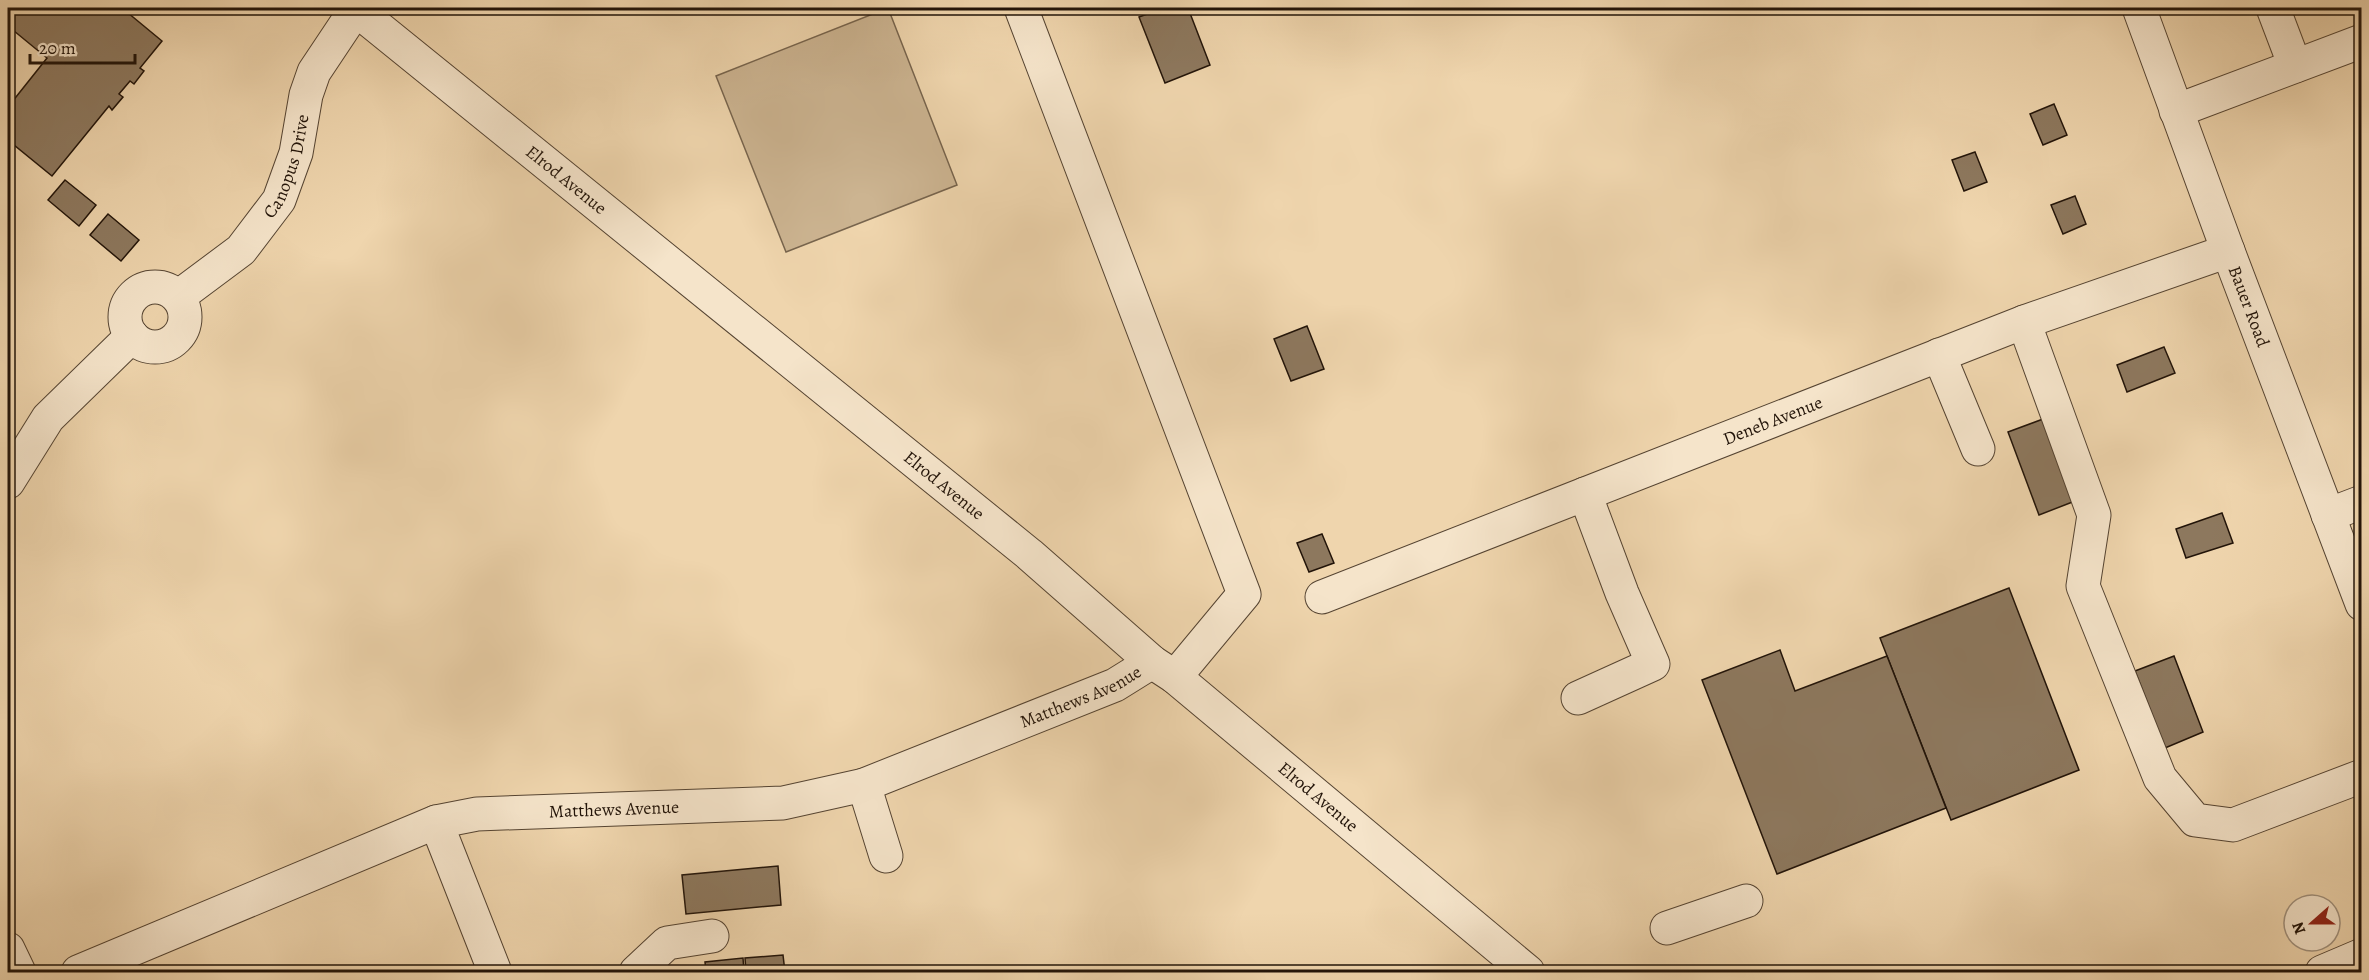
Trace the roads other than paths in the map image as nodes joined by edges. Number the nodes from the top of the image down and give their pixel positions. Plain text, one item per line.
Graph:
1 (355, 8) edge
2 (1021, 8) edge
3 (2139, 8) edge
4 (2273, 8) edge
5 (2361, 40) edge
6 (2295, 66) junction
7 (2176, 111) junction
8 (2228, 251) junction
9 (178, 297) junction
10 (2024, 322) junction
11 (132, 336) junction
12 (1939, 355) junction
13 (1978, 449) dead end
14 (8, 482) edge
15 (1585, 494) junction
16 (2361, 502) edge
17 (2328, 515) junction
18 (1322, 597) dead end
19 (2361, 604) edge
20 (1163, 669) junction
21 (1578, 698) dead end
22 (2361, 776) edge
23 (864, 785) junction
24 (436, 822) junction
25 (886, 856) dead end
26 (1746, 901) dead end
27 (1667, 928) dead end
28 (712, 936) dead end
29 (8, 949) edge
30 (2361, 955) edge
31 (19, 972) edge
32 (78, 972) edge
33 (495, 972) edge
34 (636, 972) edge
35 (1528, 972) edge
36 (2322, 972) edge

1 - 9 street, Canopus Drive
1 - 20 street, Elrod Avenue
2 - 20 street, Matthews Avenue
3 - 7 street, Bauer Road
4 - 6 street
5 - 6 street
6 - 7 street
7 - 8 street, Bauer Road
8 - 10 street, Deneb Avenue
8 - 17 street, Bauer Road
9 - 11 street
9 - 11 street
10 - 12 street, Deneb Avenue
10 - 22 street
11 - 14 street
12 - 13 street
12 - 15 street, Deneb Avenue
15 - 18 street, Deneb Avenue
15 - 21 street
16 - 17 street
17 - 19 street, Bauer Road
20 - 23 street, Matthews Avenue
20 - 35 street, Elrod Avenue
23 - 24 street, Matthews Avenue
23 - 25 street
24 - 32 street, Matthews Avenue
24 - 33 street
26 - 27 street
28 - 34 street
29 - 31 street
30 - 36 street

